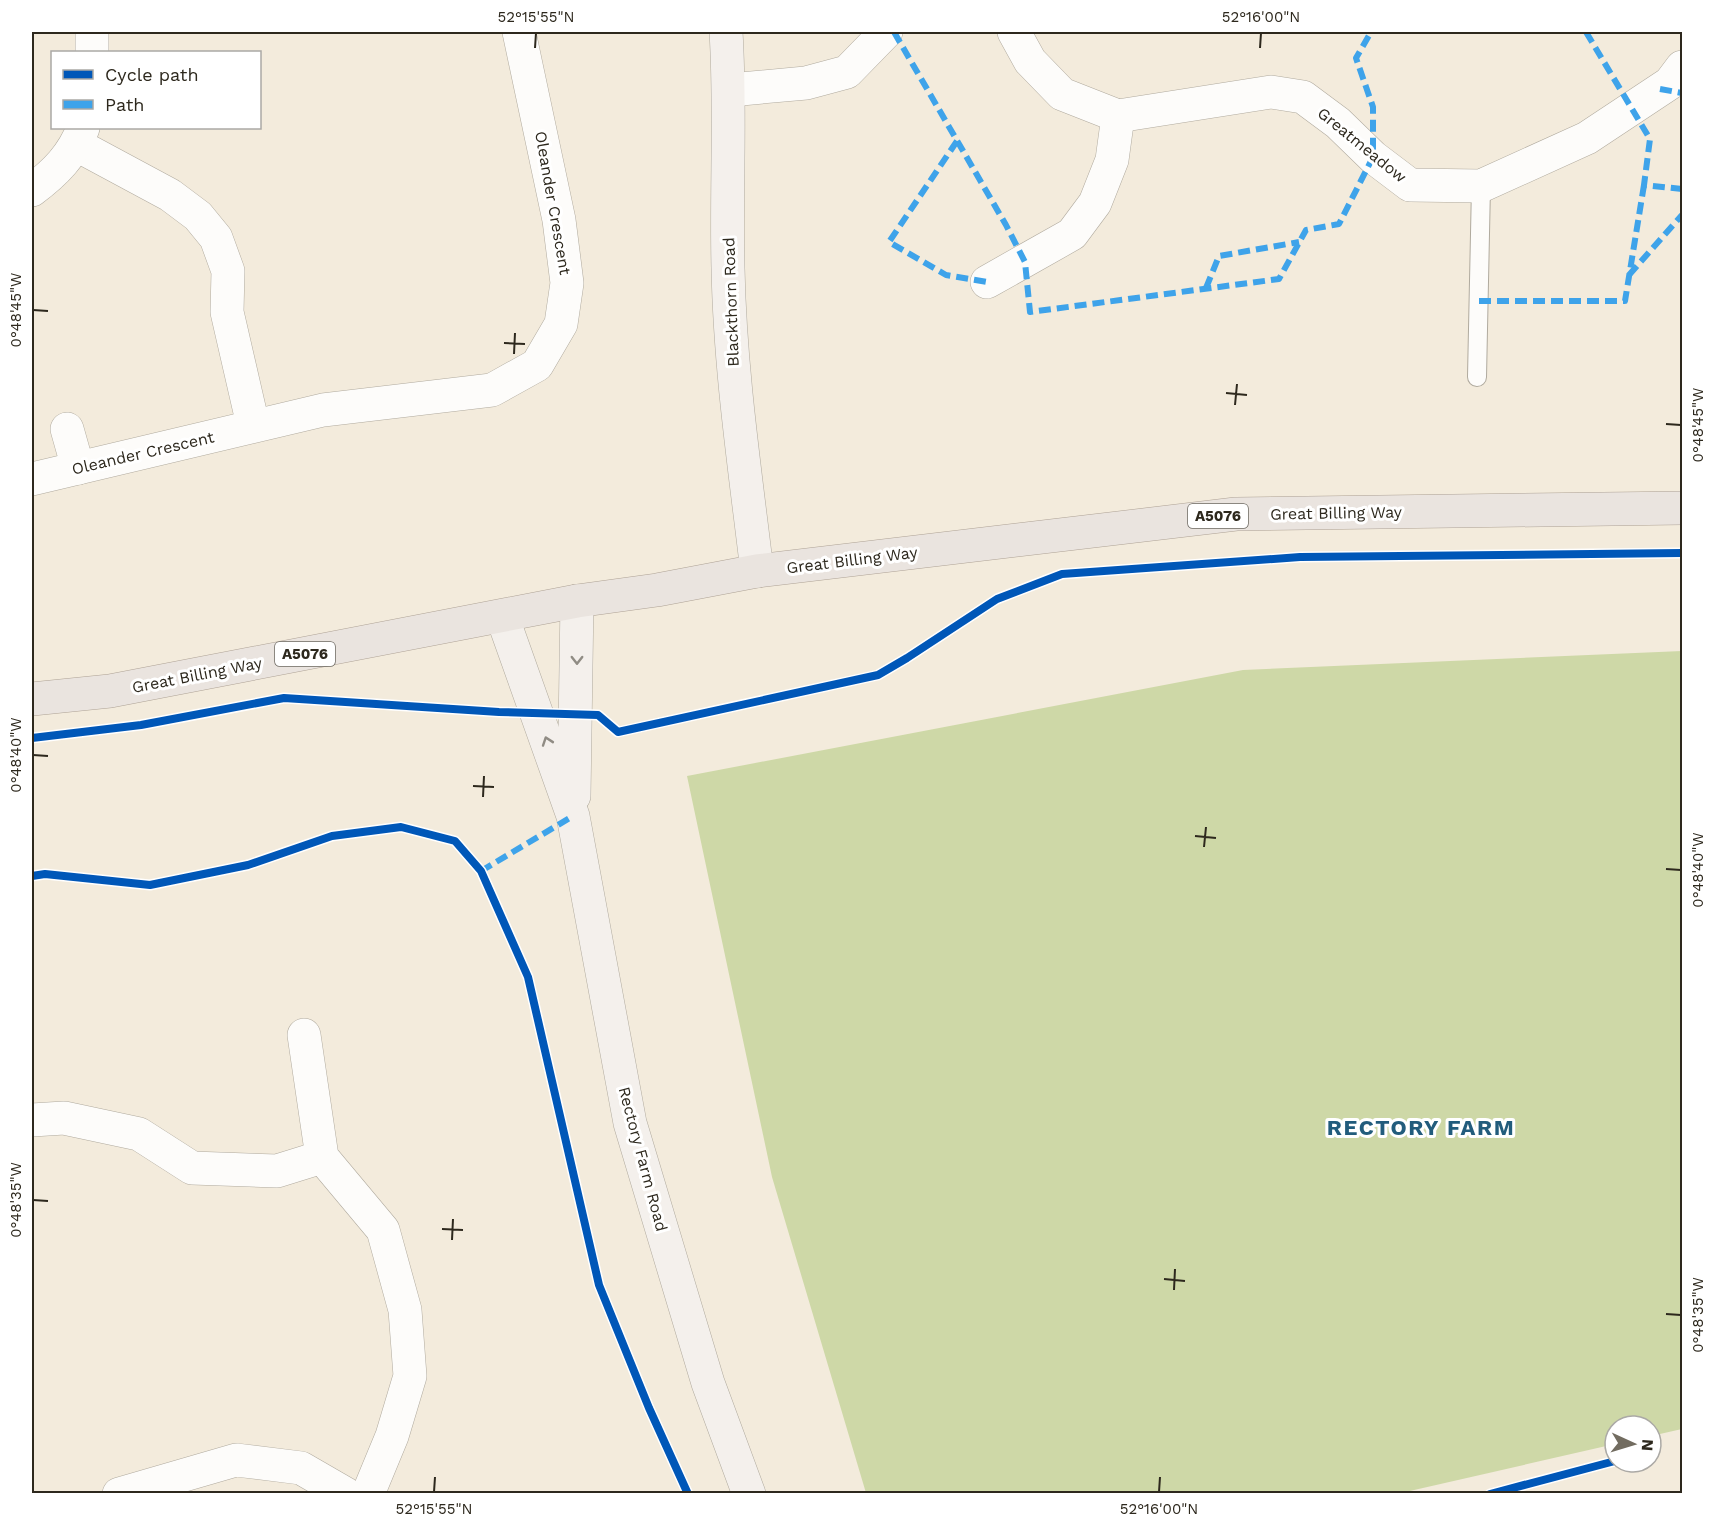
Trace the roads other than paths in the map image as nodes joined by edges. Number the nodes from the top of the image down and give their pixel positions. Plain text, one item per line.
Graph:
1 (92, 32) edge
2 (519, 32) edge
3 (726, 32) edge
4 (886, 32) edge
5 (1014, 32) edge
6 (92, 51) edge
7 (1683, 67) edge
8 (730, 90) junction
9 (1118, 116) junction
10 (80, 136) edge
11 (1481, 186) junction
12 (32, 190) edge
13 (987, 282) dead end
14 (1477, 377) dead end
15 (253, 425) junction
16 (67, 429) dead end
17 (78, 468) junction
18 (32, 479) edge
19 (1683, 508) edge
20 (757, 571) junction
21 (577, 601) junction
22 (502, 616) junction
23 (32, 699) edge
24 (573, 816) junction
25 (304, 1035) dead end
26 (32, 1120) edge
27 (322, 1157) junction
28 (119, 1494) edge
29 (346, 1494) edge
30 (368, 1494) edge
31 (749, 1494) edge

1 - 6 street
2 - 15 street, Oleander Crescent
3 - 8 street, Blackthorn Road
4 - 8 street
5 - 9 street
7 - 11 street, Greatmeadow
8 - 20 street, Blackthorn Road
9 - 11 street, Greatmeadow
9 - 13 street
10 - 12 street
10 - 15 street
11 - 14 lane
15 - 17 street, Oleander Crescent
16 - 17 street
17 - 18 street, Oleander Crescent
19 - 20 main road, Great Billing Way / A5076
20 - 21 main road, Great Billing Way / A5076
21 - 22 main road, Great Billing Way / A5076
21 -> 24 street, Rectory Farm Road
22 - 23 main road, Great Billing Way / A5076
24 -> 22 street, Rectory Farm Road
24 - 31 street, Rectory Farm Road
25 - 27 street
26 - 27 street
27 - 30 street
28 - 29 street

